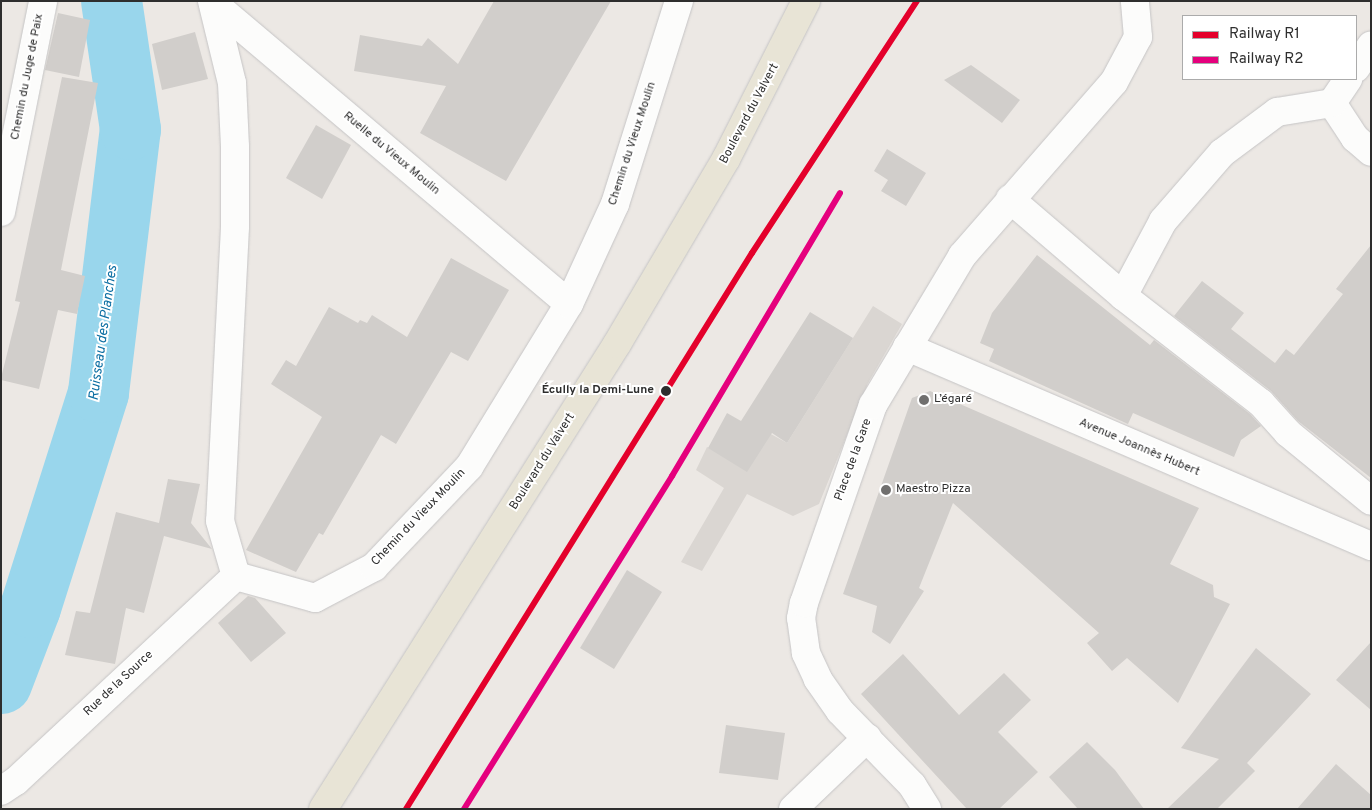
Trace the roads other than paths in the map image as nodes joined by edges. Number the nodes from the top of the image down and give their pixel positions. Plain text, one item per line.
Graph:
1 (43, 1) edge
2 (679, 1) edge
3 (806, 1) edge
4 (1135, 1) edge
5 (213, 2) edge
6 (1371, 46) edge
7 (1357, 67) edge
8 (1347, 80) edge
9 (1332, 103) junction
10 (1371, 152) edge
11 (1010, 199) junction
12 (1, 212) edge
13 (1124, 296) junction
14 (569, 304) junction
15 (908, 347) junction
16 (1371, 501) edge
17 (1371, 546) edge
18 (236, 576) junction
19 (867, 738) junction
20 (1, 791) edge
21 (323, 809) edge
22 (793, 809) edge
23 (927, 809) edge

1 - 12 street, Chemin du Juge de Paix
2 - 14 street, Chemin du Vieux Moulin
3 - 21 main road, Boulevard du Valvert
4 - 11 street, Place de la Gare
5 - 14 street, Ruelle du Vieux Moulin
5 - 18 street
6 - 7 street
8 - 9 street
9 - 10 street
9 - 13 street
11 - 13 street
11 - 15 street, Place de la Gare
13 - 16 street
14 - 18 street, Chemin du Vieux Moulin
15 - 17 street, Avenue Joannès Hubert
15 - 19 street, Place de la Gare
18 - 20 street, Rue de la Source
19 - 22 street
19 - 23 street, Place de la Gare

